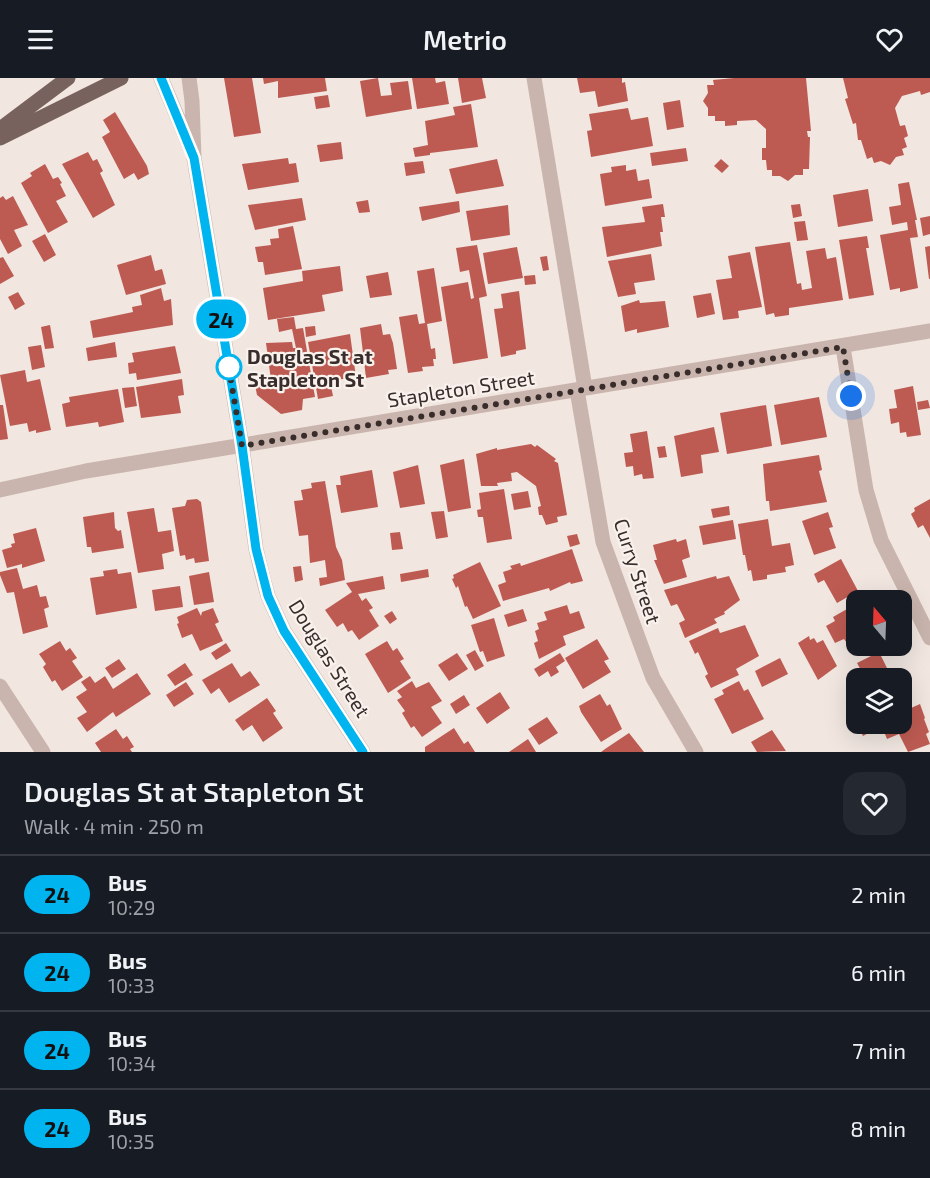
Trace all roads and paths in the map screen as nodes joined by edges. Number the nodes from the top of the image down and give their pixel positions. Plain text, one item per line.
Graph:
1 (68, 78) edge
2 (82, 78) edge
3 (121, 78) edge
4 (162, 78) edge
5 (189, 78) edge
6 (534, 78) edge
7 (31, 107) junction
8 (0, 129) edge
9 (0, 138) edge
10 (194, 158) junction
11 (930, 331) edge
12 (843, 347) junction
13 (581, 389) junction
14 (242, 446) junction
15 (0, 490) edge
16 (930, 638) edge
17 (0, 686) edge
18 (43, 752) edge
19 (363, 752) edge
20 (696, 752) edge

1 - 7 main road
2 - 7 main road
3 - 9 main road
4 - 10 street, Douglas Street
5 - 10 street, Douglas Street
6 - 13 street, Curry Street
7 - 8 main road
10 - 14 street, Douglas Street
11 - 12 street, Stapleton Street
12 - 13 street, Stapleton Street
12 - 16 street
13 - 14 street, Stapleton Street
13 - 20 street, Curry Street
14 - 15 street, Stapleton Street
14 - 19 street, Douglas Street
17 - 18 street

